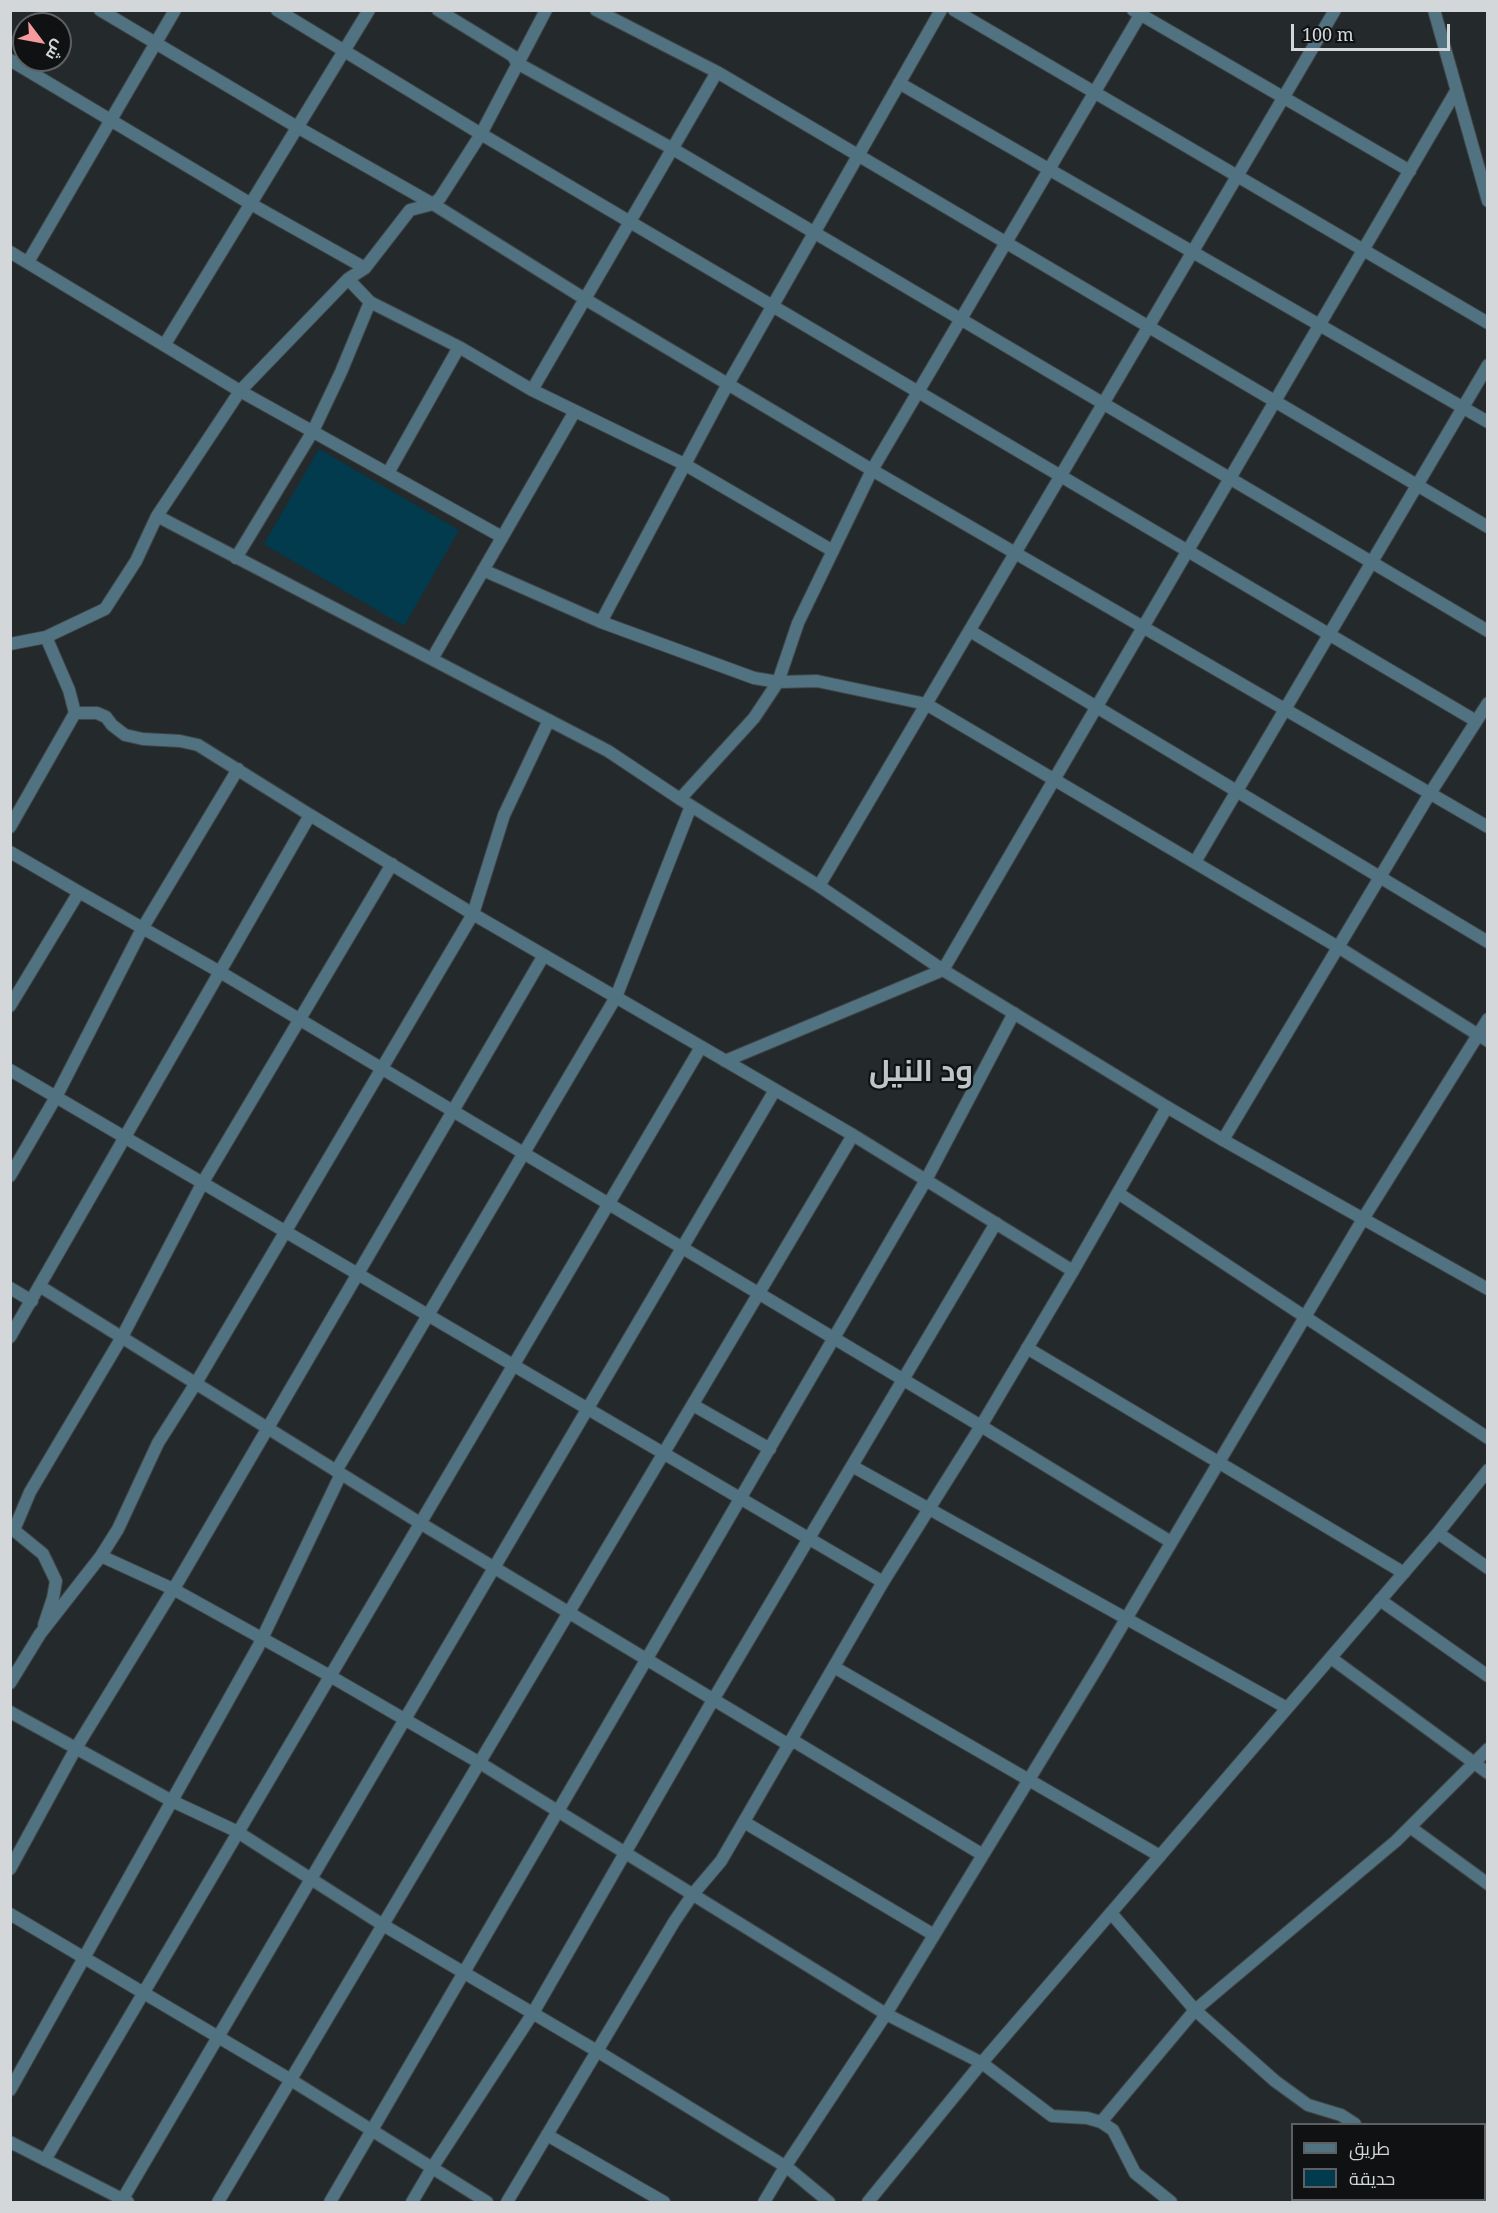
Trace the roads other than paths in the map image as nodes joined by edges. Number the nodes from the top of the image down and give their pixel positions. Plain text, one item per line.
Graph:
1 (100, 10) edge
2 (175, 10) edge
3 (277, 10) edge
4 (369, 10) edge
5 (438, 10) edge
6 (546, 10) edge
7 (596, 10) edge
8 (941, 10) edge
9 (954, 10) edge
10 (1335, 10) edge
11 (1434, 10) edge
12 (1139, 12) edge
13 (156, 44) junction
14 (344, 51) junction
15 (10, 60) edge
16 (517, 63) junction
17 (717, 72) junction
18 (899, 83) junction
19 (1456, 91) junction
20 (1094, 93) junction
21 (1283, 98) junction
22 (112, 120) junction
23 (297, 128) junction
24 (482, 134) junction
25 (673, 149) junction
26 (858, 155) junction
27 (1049, 170) junction
28 (1410, 171) junction
29 (1237, 177) junction
30 (1488, 201) edge
31 (251, 204) junction
32 (433, 204) junction
33 (631, 221) junction
34 (814, 233) junction
35 (1006, 243) junction
36 (1363, 251) junction
37 (10, 252) edge
38 (1192, 252) junction
39 (28, 262) junction
40 (365, 268) junction
41 (348, 279) junction
42 (585, 299) junction
43 (369, 302) junction
44 (773, 305) junction
45 (961, 320) junction
46 (1488, 323) edge
47 (1320, 326) junction
48 (1148, 327) junction
49 (165, 344) junction
50 (459, 347) junction
51 (1488, 365) edge
52 (728, 384) junction
53 (532, 390) junction
54 (240, 391) junction
55 (919, 391) junction
56 (1275, 402) junction
57 (1103, 404) junction
58 (1462, 408) junction
59 (575, 411) junction
60 (1488, 422) edge
61 (313, 431) junction
62 (684, 464) junction
63 (873, 470) junction
64 (388, 473) junction
65 (1061, 475) junction
66 (1230, 478) junction
67 (1417, 486) junction
68 (157, 516) junction
69 (1488, 527) edge
70 (502, 537) junction
71 (1188, 550) junction
72 (833, 551) junction
73 (1015, 553) junction
74 (236, 558) junction
75 (1371, 562) junction
76 (483, 570) junction
77 (601, 622) junction
78 (1142, 628) junction
79 (970, 630) junction
80 (1488, 631) edge
81 (1329, 634) junction
82 (46, 637) junction
83 (10, 644) edge
84 (432, 659) junction
85 (778, 682) junction
86 (1488, 703) edge
87 (926, 704) junction
88 (1096, 707) junction
89 (1284, 710) junction
90 (75, 713) junction
91 (549, 720) junction
92 (1476, 721) junction
93 (238, 769) junction
94 (1054, 779) junction
95 (1237, 791) junction
96 (1430, 795) junction
97 (680, 799) junction
98 (691, 806) junction
99 (310, 815) junction
100 (10, 826) edge
101 (1488, 827) edge
102 (10, 852) edge
103 (1195, 862) junction
104 (392, 864) junction
105 (1380, 877) junction
106 (819, 886) junction
107 (79, 892) junction
108 (473, 914) junction
109 (142, 929) junction
110 (1488, 942) edge
111 (1338, 947) junction
112 (544, 955) junction
113 (943, 970) junction
114 (220, 972) junction
115 (616, 997) junction
116 (10, 1006) edge
117 (1014, 1013) junction
118 (299, 1019) junction
119 (1488, 1019) edge
120 (1483, 1038) edge
121 (701, 1047) junction
122 (725, 1061) junction
123 (381, 1069) junction
124 (10, 1070) edge
125 (775, 1090) junction
126 (56, 1097) junction
127 (1167, 1107) junction
128 (452, 1112) junction
129 (853, 1135) junction
130 (125, 1138) junction
131 (1223, 1140) junction
132 (523, 1154) junction
133 (10, 1176) edge
134 (926, 1180) junction
135 (203, 1182) junction
136 (1118, 1193) junction
137 (608, 1204) junction
138 (1363, 1219) junction
139 (996, 1223) junction
140 (285, 1232) junction
141 (682, 1248) junction
142 (1073, 1271) junction
143 (357, 1274) junction
144 (41, 1287) junction
145 (10, 1288) edge
146 (1488, 1289) edge
147 (759, 1294) junction
148 (32, 1301) junction
149 (428, 1315) junction
150 (1304, 1318) junction
151 (10, 1337) edge
152 (122, 1337) junction
153 (834, 1339) junction
154 (1028, 1348) junction
155 (513, 1365) junction
156 (903, 1380) junction
157 (196, 1383) junction
158 (693, 1405) junction
159 (588, 1409) junction
160 (981, 1426) junction
161 (267, 1428) junction
162 (1488, 1438) edge
163 (770, 1449) junction
164 (664, 1453) junction
165 (1219, 1462) junction
166 (852, 1466) junction
167 (1488, 1470) edge
168 (338, 1472) junction
169 (741, 1498) junction
170 (928, 1509) junction
171 (420, 1523) junction
172 (12, 1528) edge
173 (1438, 1533) junction
174 (809, 1538) junction
175 (1171, 1542) junction
176 (101, 1556) junction
177 (495, 1568) junction
178 (1488, 1568) edge
179 (1404, 1573) junction
180 (883, 1582) junction
181 (173, 1589) junction
182 (1380, 1600) junction
183 (569, 1613) junction
184 (1126, 1618) junction
185 (40, 1634) junction
186 (262, 1639) junction
187 (1331, 1658) junction
188 (647, 1660) junction
189 (834, 1667) junction
190 (330, 1676) junction
191 (1488, 1676) edge
192 (10, 1683) edge
193 (713, 1700) junction
194 (1287, 1708) junction
195 (10, 1712) edge
196 (406, 1720) junction
197 (791, 1742) junction
198 (76, 1748) junction
199 (1488, 1749) edge
200 (480, 1763) junction
201 (1474, 1763) junction
202 (1488, 1773) edge
203 (1029, 1780) junction
204 (172, 1801) junction
205 (559, 1811) junction
206 (744, 1822) junction
207 (1410, 1827) junction
208 (238, 1833) junction
209 (625, 1852) junction
210 (983, 1855) junction
211 (1160, 1856) junction
212 (10, 1869) edge
213 (312, 1880) junction
214 (1488, 1884) edge
215 (693, 1894) junction
216 (1111, 1913) junction
217 (10, 1914) edge
218 (383, 1925) junction
219 (934, 1935) junction
220 (84, 1958) junction
221 (465, 1972) junction
222 (144, 1993) junction
223 (1195, 2010) junction
224 (533, 2013) junction
225 (886, 2014) junction
226 (219, 2037) junction
227 (597, 2051) junction
228 (982, 2063) junction
229 (291, 2080) junction
230 (10, 2090) edge
231 (1101, 2122) junction
232 (1353, 2123) edge
233 (374, 2131) junction
234 (547, 2135) junction
235 (10, 2142) edge
236 (45, 2160) junction
237 (785, 2167) junction
238 (432, 2168) junction
239 (124, 2202) edge
240 (218, 2202) edge
241 (330, 2202) edge
242 (412, 2202) edge
243 (487, 2202) edge
244 (507, 2202) edge
245 (664, 2202) edge
246 (764, 2202) edge
247 (829, 2202) edge
248 (868, 2202) edge
249 (1170, 2202) edge

1 - 13 street
2 - 13 street
3 - 14 street
4 - 14 street
5 - 16 street
6 - 16 street
7 - 17 street
8 - 18 street
9 - 20 street
10 - 21 street
11 - 19 street
12 - 20 street
12 - 21 street
13 - 22 street
13 - 23 street
14 - 23 street
14 - 24 street
15 - 22 street
16 - 24 street
16 - 25 street
17 - 25 street
17 - 26 street
18 - 26 street
18 - 27 street
19 - 28 street
19 - 30 street
20 - 27 street
20 - 29 street
21 - 28 street
21 - 29 street
22 - 31 street
22 - 39 street
23 - 31 street
23 - 32 street
24 - 32 street
24 - 33 street
25 - 33 street
25 - 34 street
26 - 34 street
26 - 35 street
27 - 35 street
27 - 38 street
28 - 36 street
29 - 36 street
29 - 38 street
31 - 40 street
31 - 49 street
32 - 40 street
32 - 42 street
33 - 42 street
33 - 44 street
34 - 44 street
34 - 45 street
35 - 45 street
35 - 48 street
36 - 46 street
36 - 47 street
37 - 39 street
38 - 47 street
38 - 48 street
39 - 49 street
40 - 41 street
41 - 43 street
41 - 54 street
42 - 52 street
42 - 53 street
43 - 50 street
43 - 61 street
44 - 52 street
44 - 55 street
45 - 55 street
45 - 57 street
47 - 56 street
47 - 58 street
48 - 56 street
48 - 57 street
49 - 54 street
50 - 53 street
50 - 64 street
51 - 58 street
52 - 62 street
52 - 63 street
53 - 59 street
54 - 61 street
54 - 68 street
55 - 63 street
55 - 65 street
56 - 66 street
56 - 67 street
57 - 65 street
57 - 66 street
58 - 60 street
58 - 67 street
59 - 62 street
59 - 70 street
61 - 64 street
61 - 74 street
62 - 72 street
62 - 77 street
63 - 72 street
63 - 73 street
64 - 70 street
65 - 71 street
65 - 73 street
66 - 71 street
66 - 75 street
67 - 69 street
67 - 75 street
68 - 74 street
68 - 82 street
70 - 76 street
71 - 78 street
71 - 81 street
72 - 85 street
73 - 78 street
73 - 79 street
74 - 84 street
75 - 80 street
75 - 81 street
76 - 77 street
76 - 84 street
77 - 85 street
78 - 88 street
78 - 89 street
79 - 87 street
79 - 88 street
81 - 89 street
81 - 92 street
82 - 83 street
82 - 90 street
84 - 91 street
85 - 87 street
85 - 97 street
86 - 92 street
87 - 94 street
87 - 106 street
88 - 94 street
88 - 95 street
89 - 95 street
89 - 96 street
90 - 93 street
90 - 100 street
91 - 97 street
91 - 108 street
92 - 96 street
93 - 99 street
93 - 109 street
94 - 103 street
94 - 113 street
95 - 103 street
95 - 105 street
96 - 101 street
96 - 105 street
97 - 98 street
98 - 106 street
98 - 115 street
99 - 104 street
99 - 114 street
102 - 107 street
103 - 111 street
104 - 108 street
104 - 118 street
105 - 110 street
105 - 111 street
106 - 113 street
107 - 109 street
107 - 116 street
108 - 112 street
108 - 123 street
109 - 114 street
109 - 126 street
111 - 120 street
111 - 131 street
112 - 115 street
112 - 128 street
113 - 117 street
113 - 122 street
114 - 118 street
114 - 130 street
115 - 121 street
115 - 132 street
117 - 127 street
117 - 134 street
118 - 123 street
118 - 135 street
119 - 120 street
120 - 138 street
121 - 122 street
121 - 137 street
122 - 125 street
123 - 128 street
123 - 140 street
124 - 126 street
125 - 129 street
125 - 141 street
126 - 130 street
126 - 133 street
127 - 131 street
127 - 136 street
128 - 132 street
128 - 143 street
129 - 134 street
129 - 147 street
130 - 135 street
130 - 144 street
131 - 138 street
132 - 137 street
132 - 149 street
134 - 139 street
134 - 153 street
135 - 140 street
135 - 152 street
136 - 142 street
136 - 150 street
137 - 141 street
137 - 155 street
138 - 146 street
138 - 150 street
139 - 142 street
139 - 156 street
140 - 143 street
140 - 157 street
141 - 147 street
141 - 159 street
142 - 154 street
143 - 149 street
143 - 161 street
144 - 148 street
144 - 152 street
145 - 148 street
147 - 153 street
147 - 158 street
148 - 151 street
149 - 155 street
149 - 168 street
150 - 162 street
150 - 165 street
152 - 157 street
152 - 172 street
153 - 156 street
153 - 163 street
154 - 160 street
154 - 165 street
155 - 159 street
155 - 171 street
156 - 160 street
156 - 166 street
157 - 161 street
157 - 176 street
158 - 163 street
158 - 164 street
159 - 164 street
159 - 177 street
160 - 170 street
160 - 175 street
161 - 168 street
161 - 181 street
163 - 169 street
164 - 169 street
164 - 183 street
165 - 175 street
165 - 179 street
166 - 170 street
166 - 174 street
167 - 173 street
168 - 171 street
168 - 186 street
169 - 174 street
169 - 188 street
170 - 180 street
170 - 184 street
171 - 177 street
171 - 190 street
172 - 185 street
173 - 178 street
173 - 179 street
174 - 180 street
174 - 193 street
175 - 184 street
176 - 181 street
176 - 185 street
177 - 183 street
177 - 196 street
179 - 182 street
180 - 189 street
181 - 186 street
181 - 198 street
182 - 187 street
182 - 191 street
183 - 188 street
183 - 200 street
184 - 194 street
184 - 203 street
185 - 192 street
186 - 190 street
186 - 204 street
187 - 194 street
187 - 201 street
188 - 193 street
188 - 205 street
189 - 197 street
189 - 203 street
190 - 196 street
190 - 208 street
193 - 197 street
193 - 209 street
194 - 211 street
195 - 198 street
196 - 200 street
196 - 213 street
197 - 206 street
197 - 210 street
198 - 204 street
198 - 212 street
199 - 201 street
200 - 205 street
200 - 218 street
201 - 202 street
201 - 207 street
203 - 210 street
203 - 211 street
204 - 208 street
204 - 220 street
205 - 209 street
205 - 221 street
206 - 215 street
206 - 219 street
207 - 214 street
207 - 223 street
208 - 213 street
208 - 222 street
209 - 215 street
209 - 224 street
210 - 219 street
211 - 216 street
213 - 218 street
213 - 226 street
215 - 225 street
215 - 227 street
216 - 223 street
216 - 228 street
217 - 220 street
218 - 221 street
218 - 229 street
219 - 225 street
220 - 222 street
220 - 230 street
221 - 224 street
221 - 233 street
222 - 226 street
222 - 236 street
223 - 231 street
223 - 232 street
224 - 227 street
224 - 238 street
225 - 228 street
225 - 237 street
226 - 229 street
226 - 239 street
227 - 234 street
227 - 237 street
228 - 231 street
228 - 248 street
229 - 233 street
229 - 240 street
231 - 249 street
233 - 238 street
233 - 241 street
234 - 244 street
234 - 245 street
235 - 236 street
236 - 239 street
237 - 246 street
237 - 247 street
238 - 242 street
238 - 243 street

